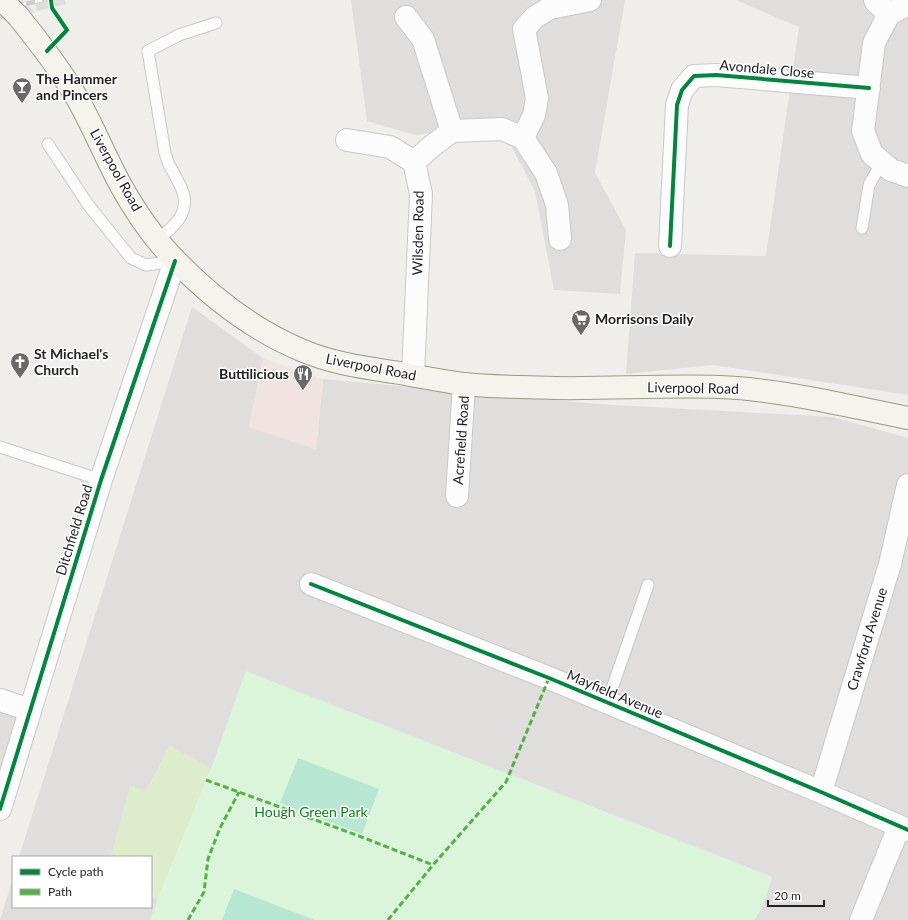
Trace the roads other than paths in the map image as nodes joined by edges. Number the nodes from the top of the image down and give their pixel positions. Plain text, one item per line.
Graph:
1 (2, 0) edge
2 (590, 0) edge
3 (891, 6) edge
4 (406, 17) dead end
5 (216, 23) dead end
6 (869, 88) junction
7 (452, 131) junction
8 (523, 138) junction
9 (347, 140) dead end
10 (48, 144) dead end
11 (414, 162) junction
12 (882, 162) junction
13 (908, 176) edge
14 (862, 228) dead end
15 (560, 239) dead end
16 (157, 240) junction
17 (670, 246) dead end
18 (175, 261) junction
19 (413, 375) junction
20 (464, 384) junction
21 (908, 418) edge
22 (0, 447) edge
23 (101, 480) junction
24 (908, 485) edge
25 (457, 496) dead end
26 (311, 584) dead end
27 (648, 585) dead end
28 (0, 700) edge
29 (608, 703) junction
30 (30, 710) junction
31 (822, 792) junction
32 (0, 809) edge
33 (904, 829) edge
34 (861, 920) edge

1 - 16 main road, Liverpool Road, bridge
2 - 8 street
3 - 6 street
4 - 7 street
5 - 16 lane
6 - 12 street
6 - 17 street, Avondale Close
7 - 8 street
7 - 11 street
8 - 15 street
9 - 11 street
10 - 18 lane
11 - 19 street, Wilsden Road
12 - 13 street
12 - 14 lane
16 - 18 main road, Liverpool Road
18 - 19 main road, Liverpool Road
18 - 23 street, Ditchfield Road
19 - 20 main road, Liverpool Road
20 - 21 main road, Liverpool Road
20 - 25 street, Acrefield Road
22 - 23 lane
23 - 30 street, Ditchfield Road
24 - 31 street, Crawford Avenue
26 - 29 street, Mayfield Avenue
27 - 29 lane
28 - 30 street
29 - 31 street, Mayfield Avenue
30 - 32 street, Ditchfield Road
31 - 33 street, Mayfield Avenue
33 - 34 street

